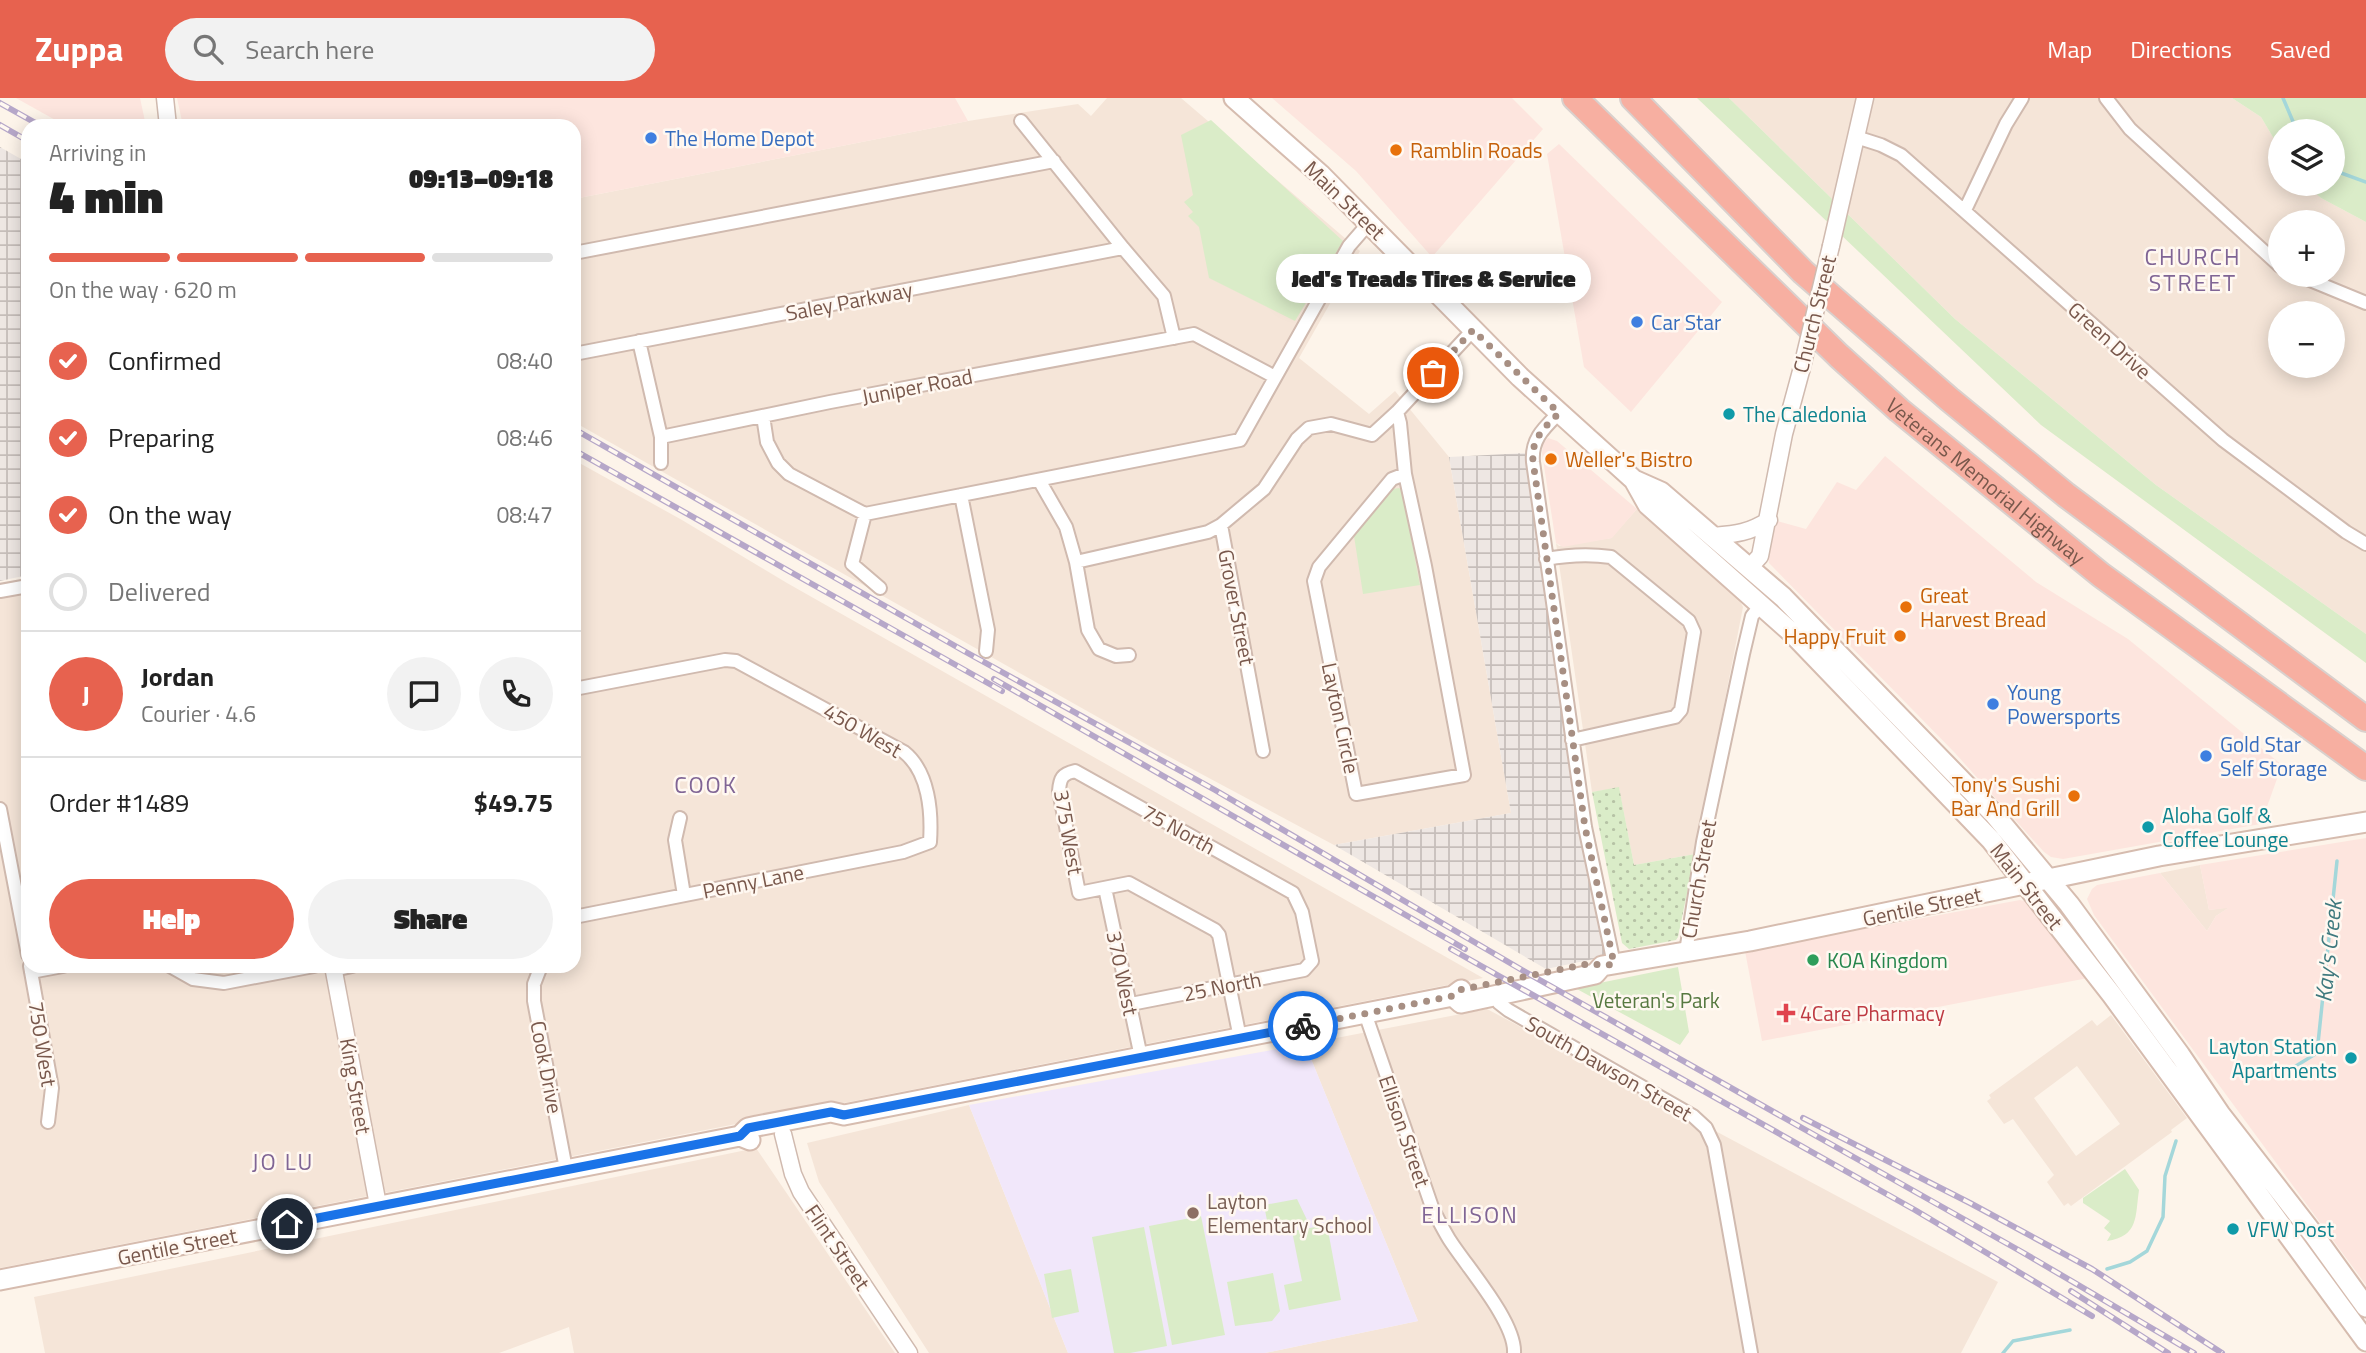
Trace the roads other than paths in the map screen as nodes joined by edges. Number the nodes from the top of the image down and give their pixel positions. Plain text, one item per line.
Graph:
1 (164, 98) edge
2 (1234, 98) edge
3 (1575, 98) edge
4 (1633, 98) edge
5 (1865, 98) edge
6 (2022, 98) edge
7 (2106, 98) edge
8 (169, 119) edge
9 (1021, 121) dead end
10 (1856, 137) junction
11 (1054, 161) junction
12 (1965, 210) junction
13 (1369, 223) junction
14 (1123, 248) junction
15 (581, 252) edge
16 (2268, 255) edge
17 (2327, 287) edge
18 (2366, 303) edge
19 (1473, 330) junction
20 (1174, 338) junction
21 (639, 341) junction
22 (581, 353) edge
23 (1275, 377) junction
24 (1397, 412) junction
25 (1559, 413) junction
26 (763, 416) junction
27 (661, 437) junction
28 (661, 463) dead end
29 (1405, 474) junction
30 (1039, 480) junction
31 (1634, 480) junction
32 (961, 495) junction
33 (864, 514) junction
34 (1769, 520) junction
35 (1221, 525) junction
36 (1713, 536) junction
37 (2366, 544) edge
38 (1546, 559) junction
39 (1076, 562) junction
40 (1750, 567) junction
41 (21, 587) edge
42 (880, 588) dead end
43 (0, 591) edge
44 (1761, 605) junction
45 (2211, 606) junction
46 (1830, 644) junction
47 (986, 651) dead end
48 (1129, 655) dead end
49 (581, 689) edge
50 (2366, 701) edge
51 (2366, 719) edge
52 (1572, 740) junction
53 (1263, 751) dead end
54 (2366, 768) edge
55 (1064, 774) joint
56 (0, 810) edge
57 (680, 818) dead end
58 (2366, 822) edge
59 (930, 842) joint
60 (2049, 878) junction
61 (2026, 883) junction
62 (1105, 888) junction
63 (684, 895) junction
64 (581, 916) edge
65 (21, 919) edge
66 (1686, 952) junction
67 (1311, 964) joint
68 (1608, 965) junction
69 (32, 973) edge
70 (182, 973) edge
71 (277, 973) edge
72 (335, 973) edge
73 (538, 973) edge
74 (1230, 984) junction
75 (1453, 996) junction
76 (1497, 996) junction
77 (1130, 1004) junction
78 (1364, 1013) junction
79 (1240, 1038) junction
80 (1141, 1058) junction
81 (842, 1115) junction
82 (48, 1122) dead end
83 (783, 1134) junction
84 (741, 1135) junction
85 (566, 1169) junction
86 (378, 1205) junction
87 (0, 1280) edge
88 (2366, 1307) edge
89 (2366, 1341) edge
90 (909, 1353) edge
91 (1514, 1353) edge
92 (1751, 1353) edge

1 - 8 street
2 - 13 main road, Main Street
3 - 54 highway, Veterans Memorial Highway
4 - 45 highway, Veterans Memorial Highway
5 - 10 street, Church Street
6 - 12 street
7 - 16 street
9 - 11 street
10 - 12 street, Green Drive
10 - 34 street, Church Street, bridge
11 - 14 street
11 - 15 street
12 - 37 street, Green Drive
13 - 19 main road, Main Street
13 - 23 street
14 - 20 street
14 - 21 street, Saley Parkway
17 - 18 street
19 - 24 street
19 - 25 main road, Main Street
20 - 23 street, Juniper Road
20 - 26 street, Juniper Road
21 - 22 street, Saley Parkway
21 - 27 street
23 - 30 street
24 - 29 street, Layton Circle
24 - 35 street, Grover Street
25 - 31 main road, Main Street
25 - 38 street
26 - 27 street, Juniper Road
26 - 33 street
27 - 28 street
29 - 29 street, Layton Circle
30 - 32 street
30 - 39 street
31 - 36 main road, Main Street
31 - 44 main road, Main Street
32 - 33 street
32 - 47 street
33 - 42 street
34 - 36 street
34 - 40 street, Church Street
35 - 39 street
35 - 53 street, Grover Street
36 - 40 main road, Main Street
38 - 52 street
38 - 52 street
39 - 48 street
40 - 46 main road, Main Street
41 - 43 street
44 - 46 main road
44 - 61 main road, Main Street
44 - 66 street, Church Street
45 - 50 highway
45 - 51 highway, Veterans Memorial Highway
46 - 60 main road, Main Street
49 - 59 street, 450 West
52 - 68 street
55 - 62 street, 375 West
55 - 67 street, 75 North
56 - 65 street
57 - 63 street
58 - 60 main road, Gentile Street
59 - 63 street, Penny Lane
60 - 61 main road, Gentile Street
60 - 88 main road, Main Street
61 - 66 main road, Gentile Street
61 - 89 main road, Main Street
62 - 74 street
62 - 77 street, 370 West
63 - 64 street, Penny Lane
66 - 68 main road, Gentile Street
67 - 74 street, 25 North
68 - 75 main road, Gentile Street
68 - 76 main road, Gentile Street
69 - 82 street, 750 West
70 - 71 street
72 - 86 street, King Street
73 - 85 street, Cook Drive
74 - 77 street, 25 North
74 - 79 street
75 - 76 main road, Gentile Street
75 - 78 main road, Gentile Street
76 - 92 street, South Dawson Street
77 - 80 street, 370 West
78 - 79 main road, Gentile Street
78 - 91 street, Ellison Street
79 - 80 main road, Gentile Street
80 - 81 main road, Gentile Street
81 - 83 main road, Gentile Street
81 - 84 main road, Gentile Street
83 - 84 main road, Gentile Street
83 - 90 street, Flint Street
84 - 85 main road, Gentile Street
85 - 86 main road, Gentile Street
86 - 87 main road, Gentile Street

